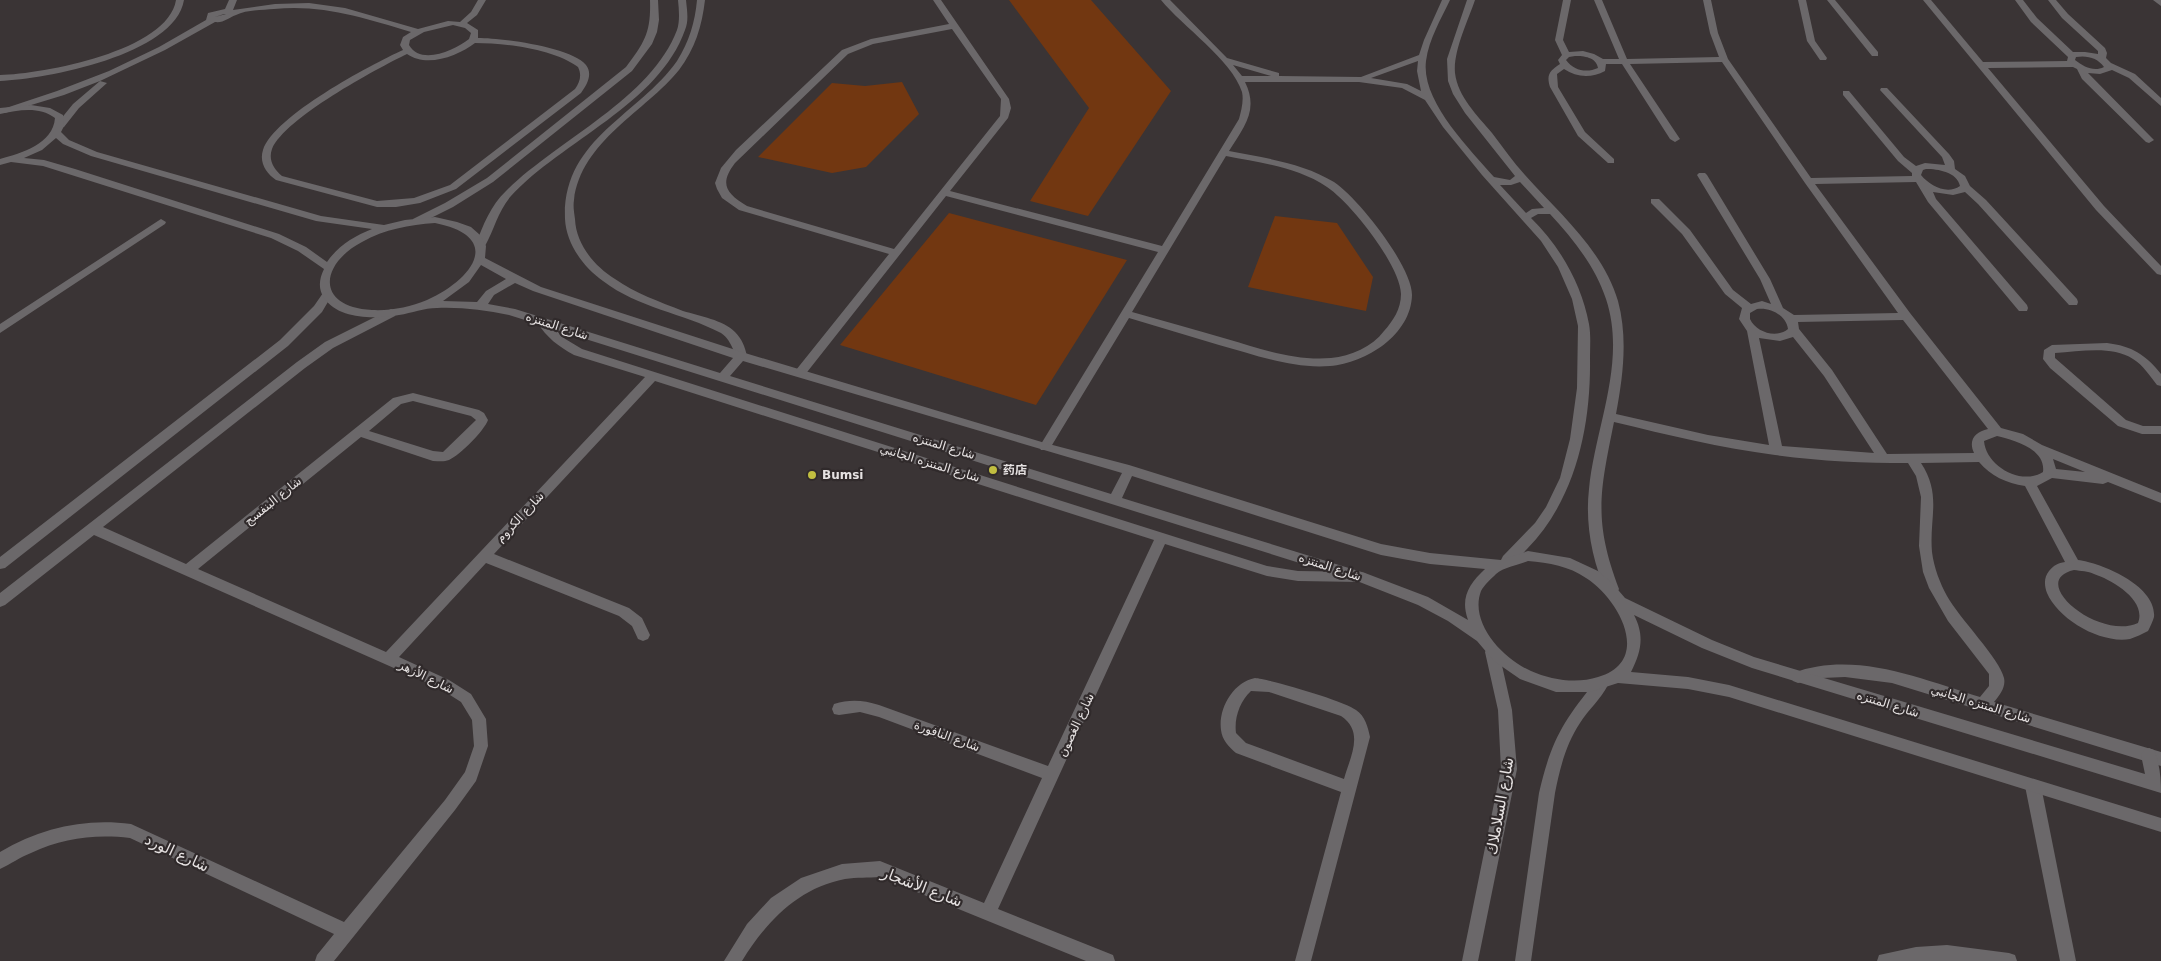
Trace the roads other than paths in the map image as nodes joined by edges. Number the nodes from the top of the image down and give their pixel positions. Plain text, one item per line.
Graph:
1 (180, 0) edge
2 (234, 0) edge
3 (482, 0) edge
4 (654, 0) edge
5 (682, 0) edge
6 (711, 0) edge
7 (937, 0) edge
8 (1165, 0) edge
9 (1446, 0) edge
10 (1471, 0) edge
11 (1567, 0) edge
12 (1598, 0) edge
13 (1707, 0) edge
14 (1802, 0) edge
15 (1831, 0) edge
16 (1927, 0) edge
17 (2019, 0) edge
18 (2052, 0) edge
19 (2158, 0) edge
20 (2161, 4) edge
21 (701, 5) edge
22 (229, 12) junction
23 (683, 15) junction
24 (462, 24) junction
25 (954, 26) junction
26 (418, 31) junction
27 (473, 40) junction
28 (407, 51) junction
29 (1875, 54) dead end
30 (1421, 56) junction
31 (1823, 58) dead end
32 (1223, 59) junction
33 (1724, 59) junction
34 (2101, 59) junction
35 (1565, 60) junction
36 (1624, 61) junction
37 (1602, 62) junction
38 (2075, 62) junction
39 (1982, 65) junction
40 (2109, 65) junction
41 (117, 72) junction
42 (0, 78) edge
43 (1239, 79) junction
44 (1290, 79) junction
45 (1359, 79) junction
46 (1884, 90) dead end
47 (1846, 93) dead end
48 (1428, 98) junction
49 (621, 103) junction
50 (2161, 103) edge
51 (636, 106) junction
52 (2, 111) edge
53 (58, 129) junction
54 (1675, 139) dead end
55 (2148, 140) dead end
56 (1223, 153) junction
57 (11, 159) junction
58 (1610, 161) dead end
59 (0, 162) edge
60 (1950, 170) junction
61 (1702, 175) dead end
62 (1520, 176) junction
63 (1920, 178) junction
64 (1492, 180) junction
65 (1808, 181) junction
66 (1965, 187) junction
67 (945, 193) junction
68 (1655, 201) dead end
69 (1554, 211) junction
70 (1525, 218) junction
71 (417, 221) junction
72 (161, 222) dead end
73 (383, 228) junction
74 (481, 244) junction
75 (1165, 250) junction
76 (896, 253) junction
77 (480, 260) junction
78 (328, 268) junction
79 (2161, 272) edge
80 (514, 279) junction
81 (326, 295) junction
82 (2073, 302) dead end
83 (424, 305) junction
84 (482, 305) junction
85 (1748, 308) junction
86 (2023, 308) dead end
87 (1779, 310) junction
88 (391, 313) junction
89 (1126, 314) junction
90 (1906, 316) junction
91 (543, 322) junction
92 (1793, 324) junction
93 (0, 329) edge
94 (1752, 330) junction
95 (741, 356) junction
96 (800, 372) junction
97 (653, 376) junction
98 (722, 378) junction
99 (2161, 382) edge
100 (1610, 417) junction
101 (2161, 430) edge
102 (359, 432) junction
103 (1997, 432) junction
104 (1045, 447) junction
105 (2038, 448) junction
106 (1777, 451) junction
107 (1980, 457) junction
108 (1884, 459) junction
109 (1912, 459) junction
110 (1129, 470) junction
111 (2049, 473) junction
112 (2028, 481) junction
113 (2120, 482) junction
114 (2161, 498) edge
115 (1115, 499) junction
116 (92, 528) junction
117 (1162, 536) junction
118 (484, 556) junction
119 (1503, 562) junction
120 (0, 564) edge
121 (2074, 565) junction
122 (188, 570) junction
123 (1360, 577) junction
124 (1612, 589) junction
125 (1, 602) edge
126 (1623, 603) junction
127 (643, 635) dead end
128 (1480, 636) junction
129 (1492, 652) junction
130 (388, 659) junction
131 (1617, 677) junction
132 (1798, 677) junction
133 (1601, 685) junction
134 (1983, 704) junction
135 (839, 710) dead end
136 (2155, 757) edge
137 (1053, 775) junction
138 (2158, 785) edge
139 (2033, 786) junction
140 (1348, 788) junction
141 (2161, 825) edge
142 (0, 861) edge
143 (988, 913) junction
144 (347, 932) junction
145 (323, 961) edge
146 (732, 961) edge
147 (1107, 961) edge
148 (1303, 961) edge
149 (1470, 961) edge
150 (1523, 961) edge
151 (1885, 961) edge
152 (2009, 961) edge
153 (2068, 961) edge

1 - 42 street
2 - 22 street
3 - 24 street
4 - 71 street
5 - 23 street
6 - 21 street
7 - 25 street
8 - 32 street
9 - 30 street
10 - 62 street
11 - 35 street
12 - 36 street
13 - 33 street
14 - 31 street
15 - 29 street
16 - 39 street
17 - 38 street
18 - 34 street
19 - 20 street
21 - 23 street
21 - 51 street
22 - 26 street
22 - 41 street
23 - 49 street
24 - 26 street
24 - 27 street
25 - 67 street
25 - 76 street
26 - 28 street
27 - 28 street
27 - 28 street
30 - 45 street
30 - 48 street
32 - 43 street
32 - 44 street
33 - 36 street
33 - 65 street
34 - 38 street
34 - 40 street
35 - 37 street
35 - 37 street
35 - 58 street
36 - 37 street
36 - 54 street
38 - 39 street
38 - 40 street
38 - 55 street
39 - 79 street
40 - 50 street
41 - 52 street
41 - 53 street
43 - 44 street
43 - 56 street
44 - 45 street
45 - 48 street
46 - 60 street
47 - 63 street
48 - 64 street
49 - 51 street
49 - 74 street
51 - 95 street
52 - 53 street
53 - 57 street
53 - 73 street
56 - 75 street
56 - 89 street
57 - 59 street
57 - 78 street
60 - 63 street
60 - 66 street
61 - 87 street
62 - 64 street
62 - 69 street
63 - 65 street
63 - 66 street
63 - 86 street
64 - 70 street
65 - 90 street
66 - 82 street
67 - 75 street
67 - 76 street
68 - 85 street
69 - 70 street
69 - 100 street
70 - 119 street
71 - 73 street
71 - 74 street
72 - 93 street
73 - 78 street
74 - 77 street
75 - 89 street
76 - 96 street
77 - 80 street
77 - 83 street
78 - 81 street
80 - 84 street
80 - 95 street
81 - 88 street
81 - 120 street
83 - 84 street, شارع المنتزه
83 - 88 street
84 - 91 street, شارع المنتزه
85 - 87 street
85 - 94 street
87 - 92 street
88 - 116 street
89 - 104 street
90 - 92 street
90 - 103 street
91 - 97 street, شارع المنتزه الجانبي
91 - 98 street, شارع المنتزه
92 - 94 street
92 - 108 street
94 - 106 street
95 - 96 street
95 - 98 street
96 - 104 street
97 - 117 street, شارع المنتزه الجانبي
97 - 118 street, شارع الكروم
98 - 115 street, شارع المنتزه
99 - 101 street
100 - 106 street
100 - 124 street
102 - 102 street, شارع البنفسج
102 - 122 street, شارع البنفسج
103 - 105 street
103 - 107 street
104 - 110 street
105 - 111 street
105 - 113 street
106 - 108 street
107 - 109 street
107 - 112 street
108 - 109 street
109 - 134 street
110 - 115 street
110 - 119 street
111 - 112 street
111 - 113 street
112 - 121 street
113 - 114 street
115 - 123 street, شارع المنتزه
116 - 122 street, شارع الأزهر
116 - 125 street
117 - 123 street, شارع المنتزه الجانبي
117 - 137 street, شارع الغصون
118 - 127 street
118 - 130 street, شارع الكروم
119 - 124 street
119 - 128 street
121 - 121 street
122 - 130 street, شارع الأزهر
123 - 128 street, شارع المنتزه
124 - 126 street
126 - 131 street
126 - 132 street, شارع المنتزه
128 - 129 street
129 - 133 street
129 - 149 street, شارع السلاملاك
130 - 144 street, شارع الأزهر
131 - 133 street
131 - 139 street
132 - 134 street, شارع المنتزه الجانبي
132 - 138 street, شارع المنتزه
133 - 150 street
134 - 136 street, شارع المنتزه الجانبي
135 - 137 street, شارع النافورة
136 - 138 street
137 - 143 street, شارع الغصون
139 - 141 street
139 - 153 street
140 - 140 street
140 - 148 street
142 - 144 street, شارع الورد
143 - 146 street, شارع الأشجار
143 - 147 street, شارع الأشجار
144 - 145 street, شارع الأزهر
151 - 152 street

